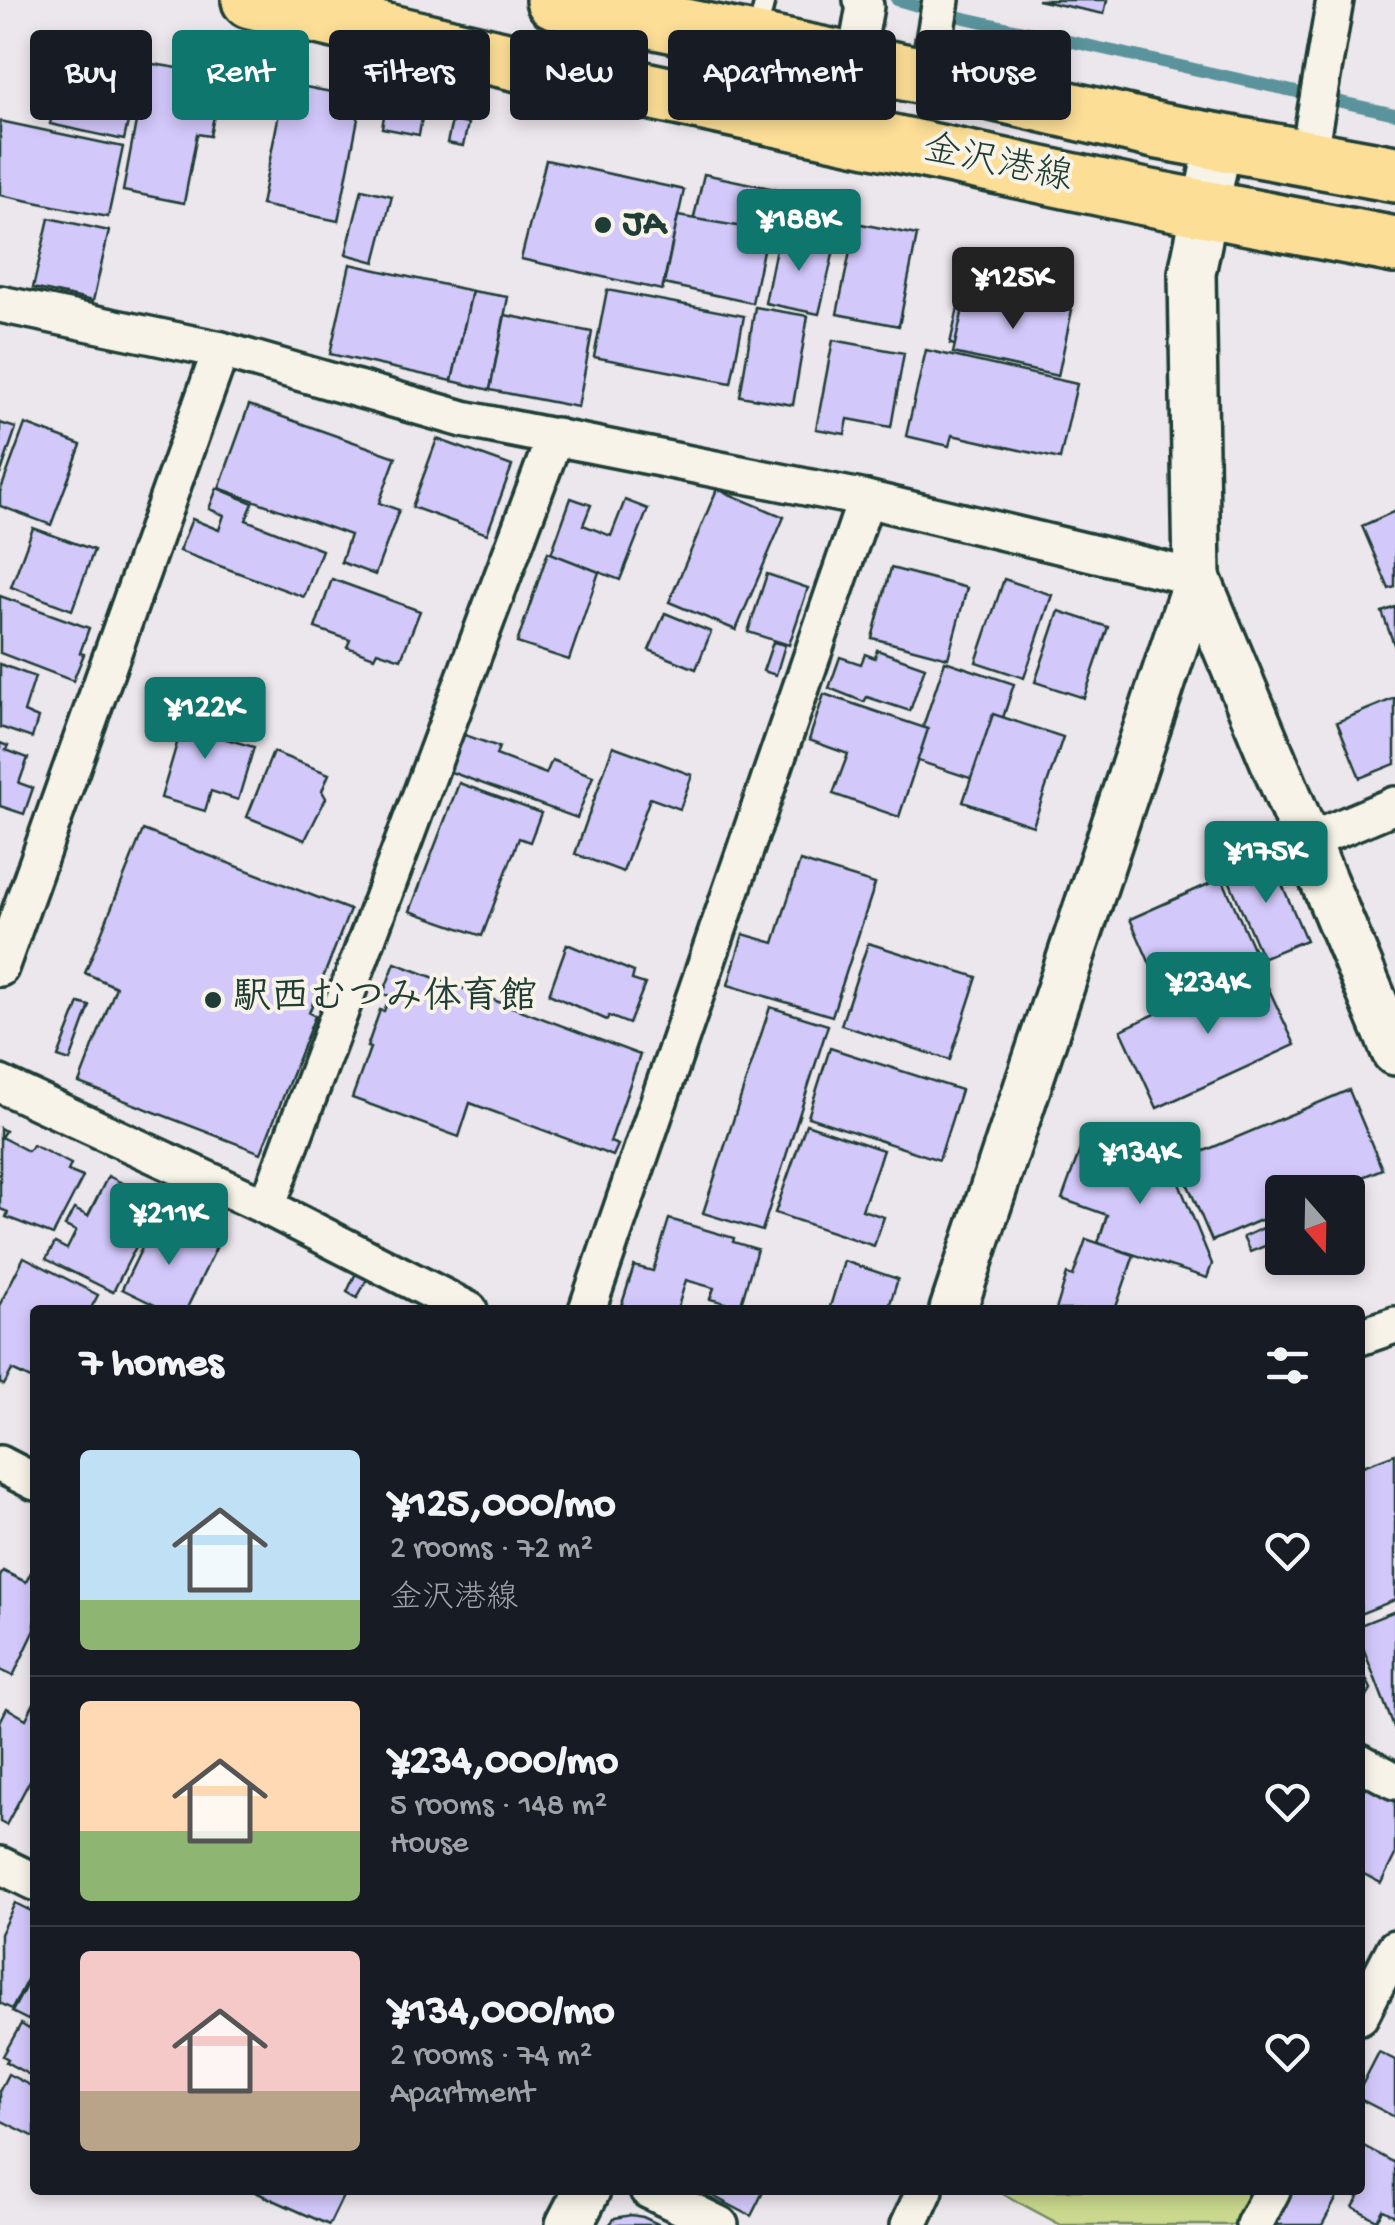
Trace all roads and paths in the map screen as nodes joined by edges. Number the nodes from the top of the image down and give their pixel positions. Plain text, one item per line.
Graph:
1 (250, 0) edge
2 (554, 0) edge
3 (1335, 0) edge
4 (864, 3) edge
5 (610, 6) edge
6 (760, 20) edge
7 (860, 30) edge
8 (1071, 111) edge
9 (1311, 139) junction
10 (1220, 142) junction
11 (1395, 174) edge
12 (1206, 208) junction
13 (1395, 244) edge
14 (0, 304) edge
15 (221, 350) junction
16 (555, 436) junction
17 (866, 499) junction
18 (1197, 578) junction
19 (1395, 805) edge
20 (1306, 842) junction
21 (0, 968) edge
22 (1395, 1052) edge
23 (0, 1084) edge
24 (267, 1207) junction
25 (460, 1305) edge
26 (589, 1305) edge
27 (955, 1305) edge
28 (1395, 1324) edge
29 (1365, 1336) edge
30 (0, 1464) edge
31 (30, 1479) edge
32 (1365, 1765) edge
33 (1395, 1780) edge
34 (0, 1865) edge
35 (30, 1880) edge
36 (1395, 1948) edge
37 (1365, 2006) edge
38 (585, 2195) edge
39 (658, 2195) edge
40 (923, 2195) edge
41 (1269, 2195) edge
42 (570, 2225) edge
43 (720, 2225) edge
44 (909, 2225) edge
45 (1254, 2225) edge

1 - 12 main road, 金沢港線
2 - 5 main road, 金沢港線
3 - 9 street
4 - 7 street
5 - 6 main road, 金沢港線
8 - 10 main road, 金沢港線
9 - 10 main road, 金沢港線
9 - 11 main road, 金沢港線
10 - 12 street
12 - 13 main road, 金沢港線
12 - 18 street
14 - 15 street
15 - 16 street
15 - 21 street
16 - 17 street
16 - 24 street
17 - 18 street
17 - 26 street
18 - 20 street
18 - 27 street
19 - 20 street
20 - 22 street
23 - 24 street
24 - 25 street
28 - 29 street
30 - 31 street
32 - 33 street
34 - 35 street
36 - 37 street
38 - 42 street
39 - 43 street
40 - 44 street
41 - 45 street

